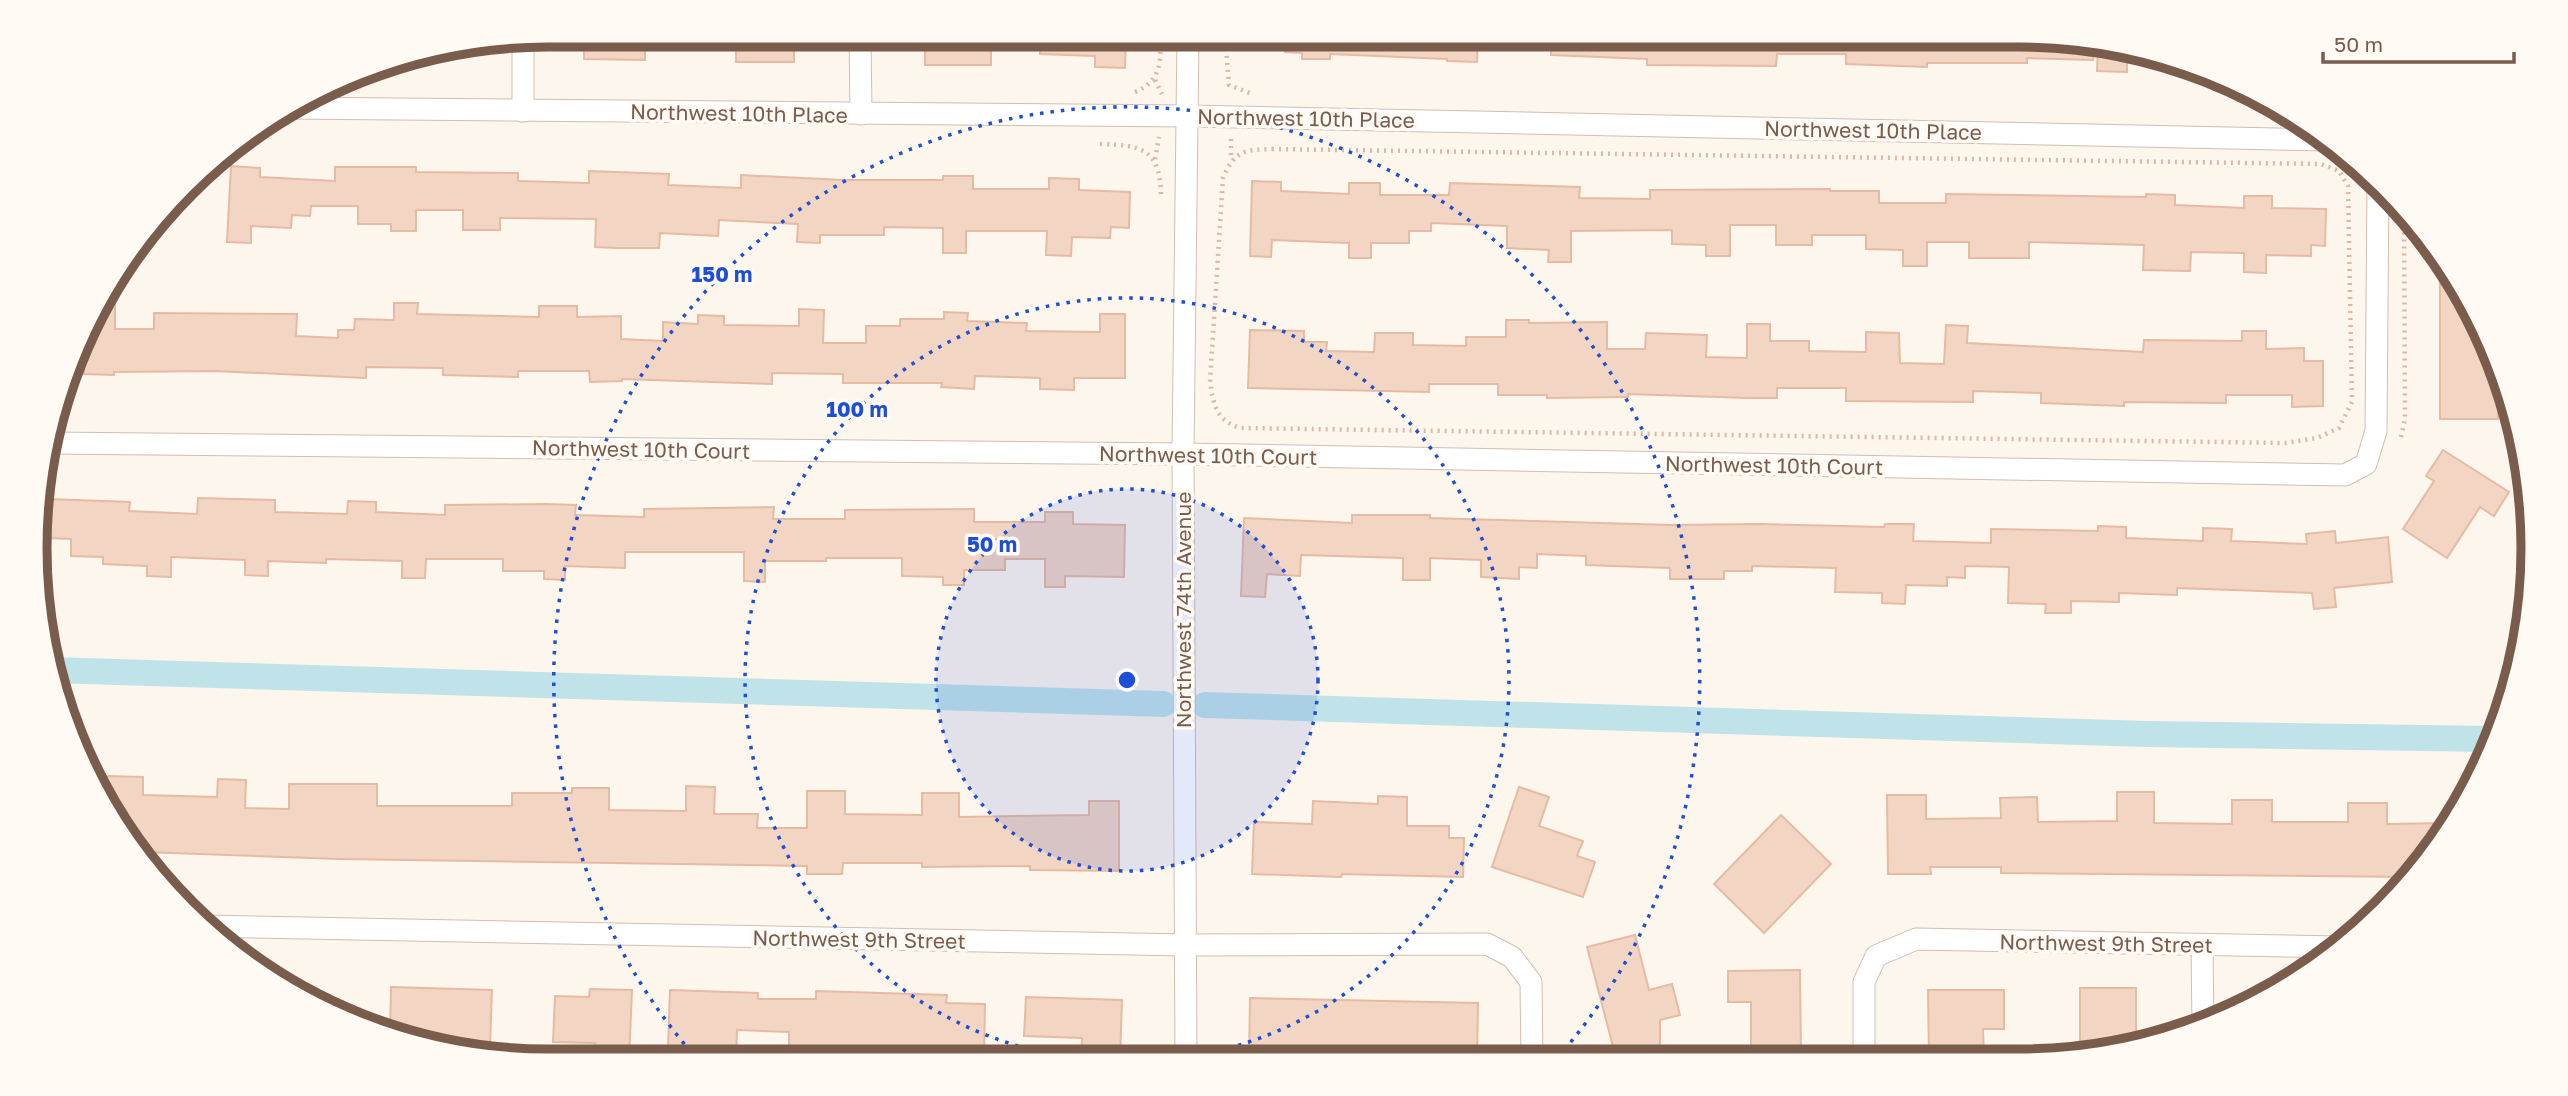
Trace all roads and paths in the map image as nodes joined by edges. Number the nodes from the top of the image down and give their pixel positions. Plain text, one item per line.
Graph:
1 (860, 47) edge
2 (1160, 47) edge
3 (1188, 47) edge
4 (1226, 47) edge
5 (523, 48) edge
6 (1125, 92) dead end
7 (1252, 94) dead end
8 (309, 108) edge
9 (523, 111) junction
10 (861, 114) junction
11 (1189, 116) junction
12 (2309, 140) edge
13 (1100, 144) dead end
14 (1161, 196) dead end
15 (2378, 198) edge
16 (1257, 428) joint
17 (59, 443) edge
18 (1183, 454) junction
19 (221, 926) edge
20 (1185, 945) junction
21 (2202, 946) junction
22 (2322, 947) edge
23 (2203, 1014) edge
24 (1186, 1049) edge
25 (1532, 1049) edge
26 (1864, 1049) edge

1 - 10 street
2 - 6 path
3 - 11 street, Northwest 74th Avenue
4 - 7 path
5 - 9 street
8 - 9 street, Northwest 10th Place
9 - 10 street, Northwest 10th Place
10 - 11 street, Northwest 10th Place
11 - 12 street, Northwest 10th Place
11 - 18 street, Northwest 74th Avenue
13 - 14 path
15 - 18 street, Northwest 10th Court
16 - 16 path
17 - 18 street, Northwest 10th Court
18 - 20 street, Northwest 74th Avenue
19 - 20 street, Northwest 9th Street
20 - 24 street, Northwest 74th Avenue
20 - 25 street, Northwest 9th Street
21 - 22 street, Northwest 9th Street
21 - 23 street
21 - 26 street, Northwest 9th Street

